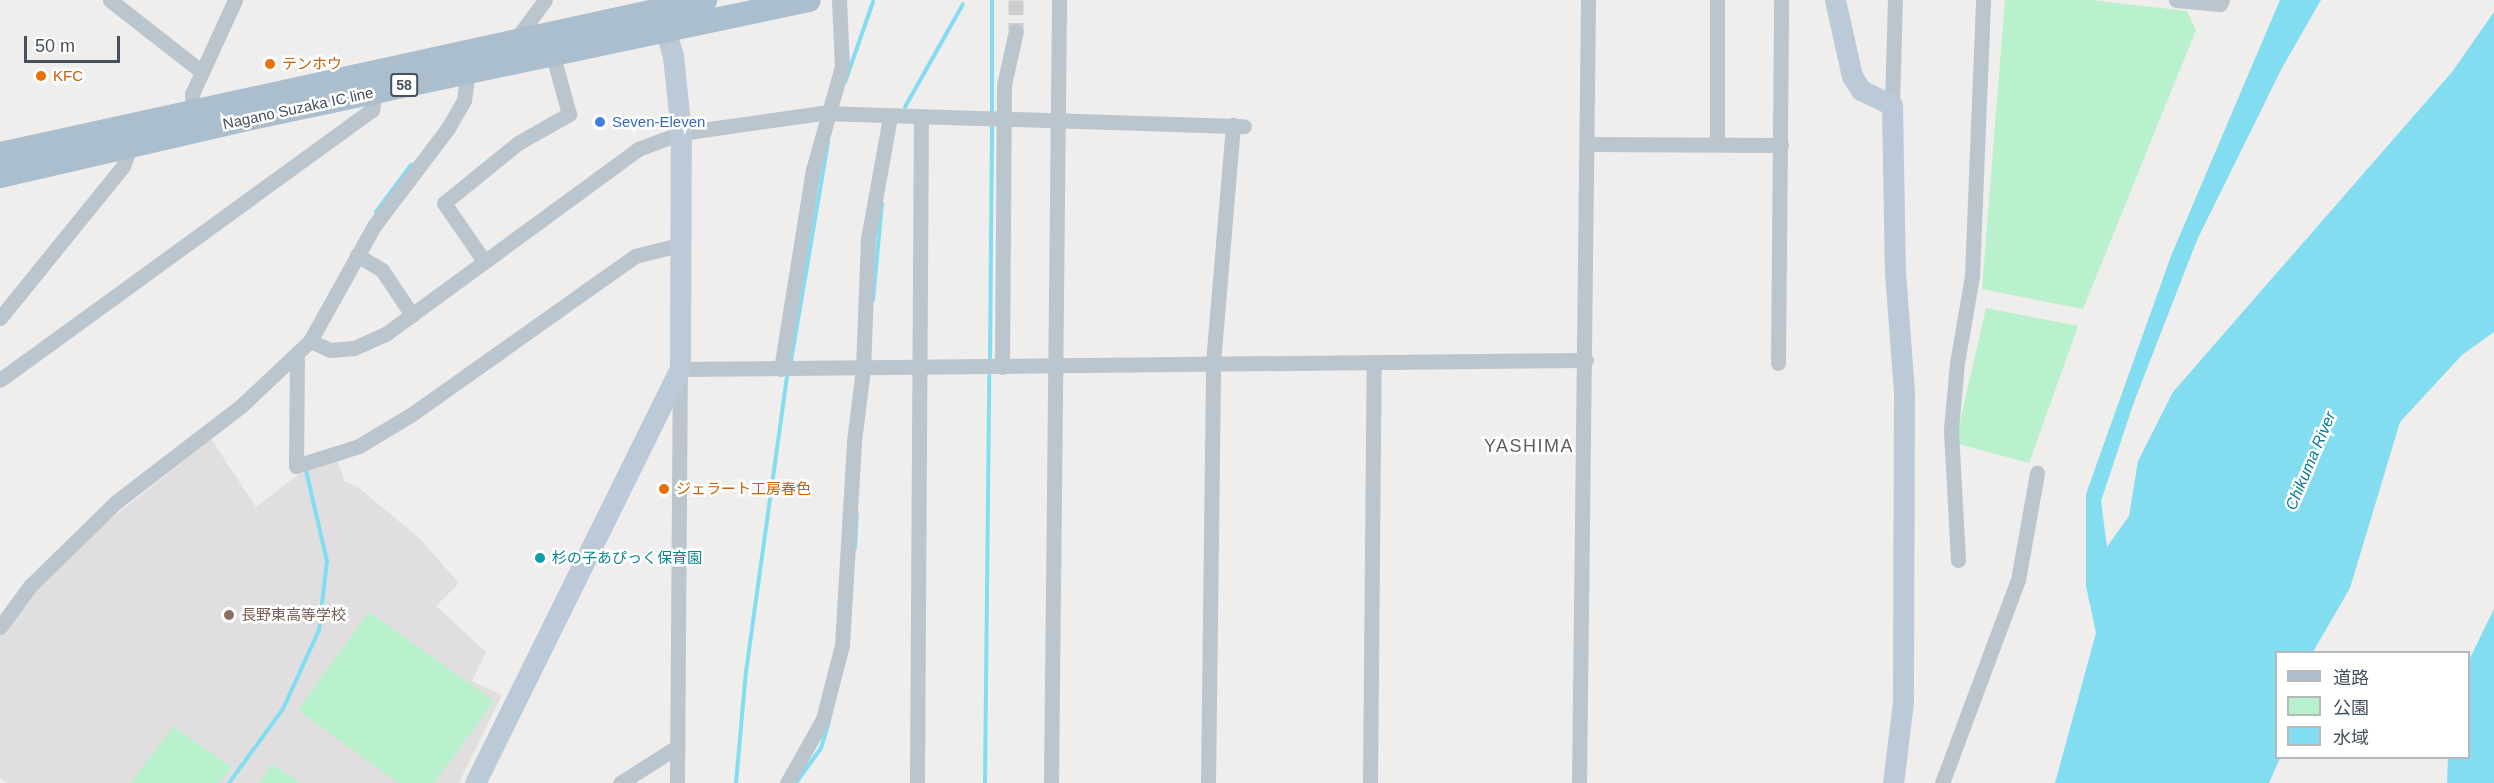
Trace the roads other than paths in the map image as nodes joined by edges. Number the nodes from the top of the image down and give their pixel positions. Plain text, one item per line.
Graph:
1 (110, 0) edge
2 (235, 0) edge
3 (545, 0) edge
4 (705, 0) edge
5 (808, 0) edge
6 (839, 0) edge
7 (1059, 0) edge
8 (1588, 0) edge
9 (1718, 0) edge
10 (1781, 0) edge
11 (1835, 0) edge
12 (1895, 0) edge
13 (1983, 0) edge
14 (2176, 0) edge
15 (2222, 0) edge
16 (660, 13) edge
17 (1016, 31) tunnel mouth
18 (514, 42) junction
19 (553, 56) junction
20 (201, 71) junction
21 (468, 71) junction
22 (375, 92) junction
23 (1892, 105) junction
24 (193, 113) junction
25 (829, 114) junction
26 (890, 117) junction
27 (921, 117) junction
28 (995, 118) junction
29 (1059, 118) junction
30 (681, 133) junction
31 (1587, 144) junction
32 (1717, 144) junction
33 (1781, 145) junction
34 (130, 147) junction
35 (0, 154) edge
36 (0, 176) edge
37 (679, 245) junction
38 (357, 255) junction
39 (484, 261) junction
40 (412, 315) junction
41 (0, 318) edge
42 (310, 341) junction
43 (297, 353) junction
44 (1586, 360) junction
45 (1374, 362) junction
46 (1213, 363) junction
47 (1778, 363) dead end
48 (1002, 367) junction
49 (1057, 367) junction
50 (680, 369) junction
51 (781, 369) junction
52 (863, 369) junction
53 (919, 369) junction
54 (0, 380) edge
55 (2037, 473) dead end
56 (1958, 560) dead end
57 (0, 627) edge
58 (677, 747) junction
59 (475, 783) edge
60 (620, 783) edge
61 (677, 783) edge
62 (787, 783) edge
63 (917, 783) edge
64 (1051, 783) edge
65 (1208, 783) edge
66 (1370, 783) edge
67 (1579, 783) edge
68 (1893, 783) edge
69 (1942, 783) edge

1 - 20 street
2 - 20 street
3 - 18 street
4 - 16 main road, Nagano Suzaka IC line / 58
5 - 16 main road, Nagano Suzaka IC line / 58
6 - 25 street
7 - 29 street
8 - 31 street
9 - 32 street
10 - 33 street
11 - 23 street
12 - 23 street
13 - 56 street
14 - 15 street
16 - 18 main road, Nagano Suzaka IC line / 58
16 - 19 main road, Nagano Suzaka IC line / 58
16 - 30 street
17 - 28 street
18 - 24 main road, Nagano Suzaka IC line / 58
19 - 21 main road, Nagano Suzaka IC line / 58
19 - 39 street
20 - 24 street
21 - 22 main road, Nagano Suzaka IC line / 58
21 - 38 street
22 - 34 main road, Nagano Suzaka IC line / 58
22 - 54 street
23 - 68 street
24 - 35 main road, Nagano Suzaka IC line / 58
25 - 26 street
25 - 30 street
25 - 51 street
26 - 27 street
26 - 52 street
27 - 28 street
27 - 53 street
28 - 29 street
28 - 48 street
29 - 46 street
29 - 49 street
30 - 37 street
30 - 39 street
31 - 32 street
31 - 44 street
32 - 33 street
33 - 47 street
34 - 36 main road, Nagano Suzaka IC line / 58
34 - 41 street
37 - 43 street
37 - 50 street
38 - 40 street
38 - 42 street
39 - 40 street
40 - 42 street
42 - 43 street
43 - 57 street
44 - 45 street
44 - 67 street
45 - 46 street
45 - 66 street
46 - 49 street
46 - 65 street
48 - 49 street
48 - 53 street
49 - 64 street
50 - 51 street
50 - 58 street
50 - 59 street
51 - 52 street
52 - 53 street
52 - 62 street
53 - 63 street
55 - 69 street
58 - 60 street
58 - 61 street

